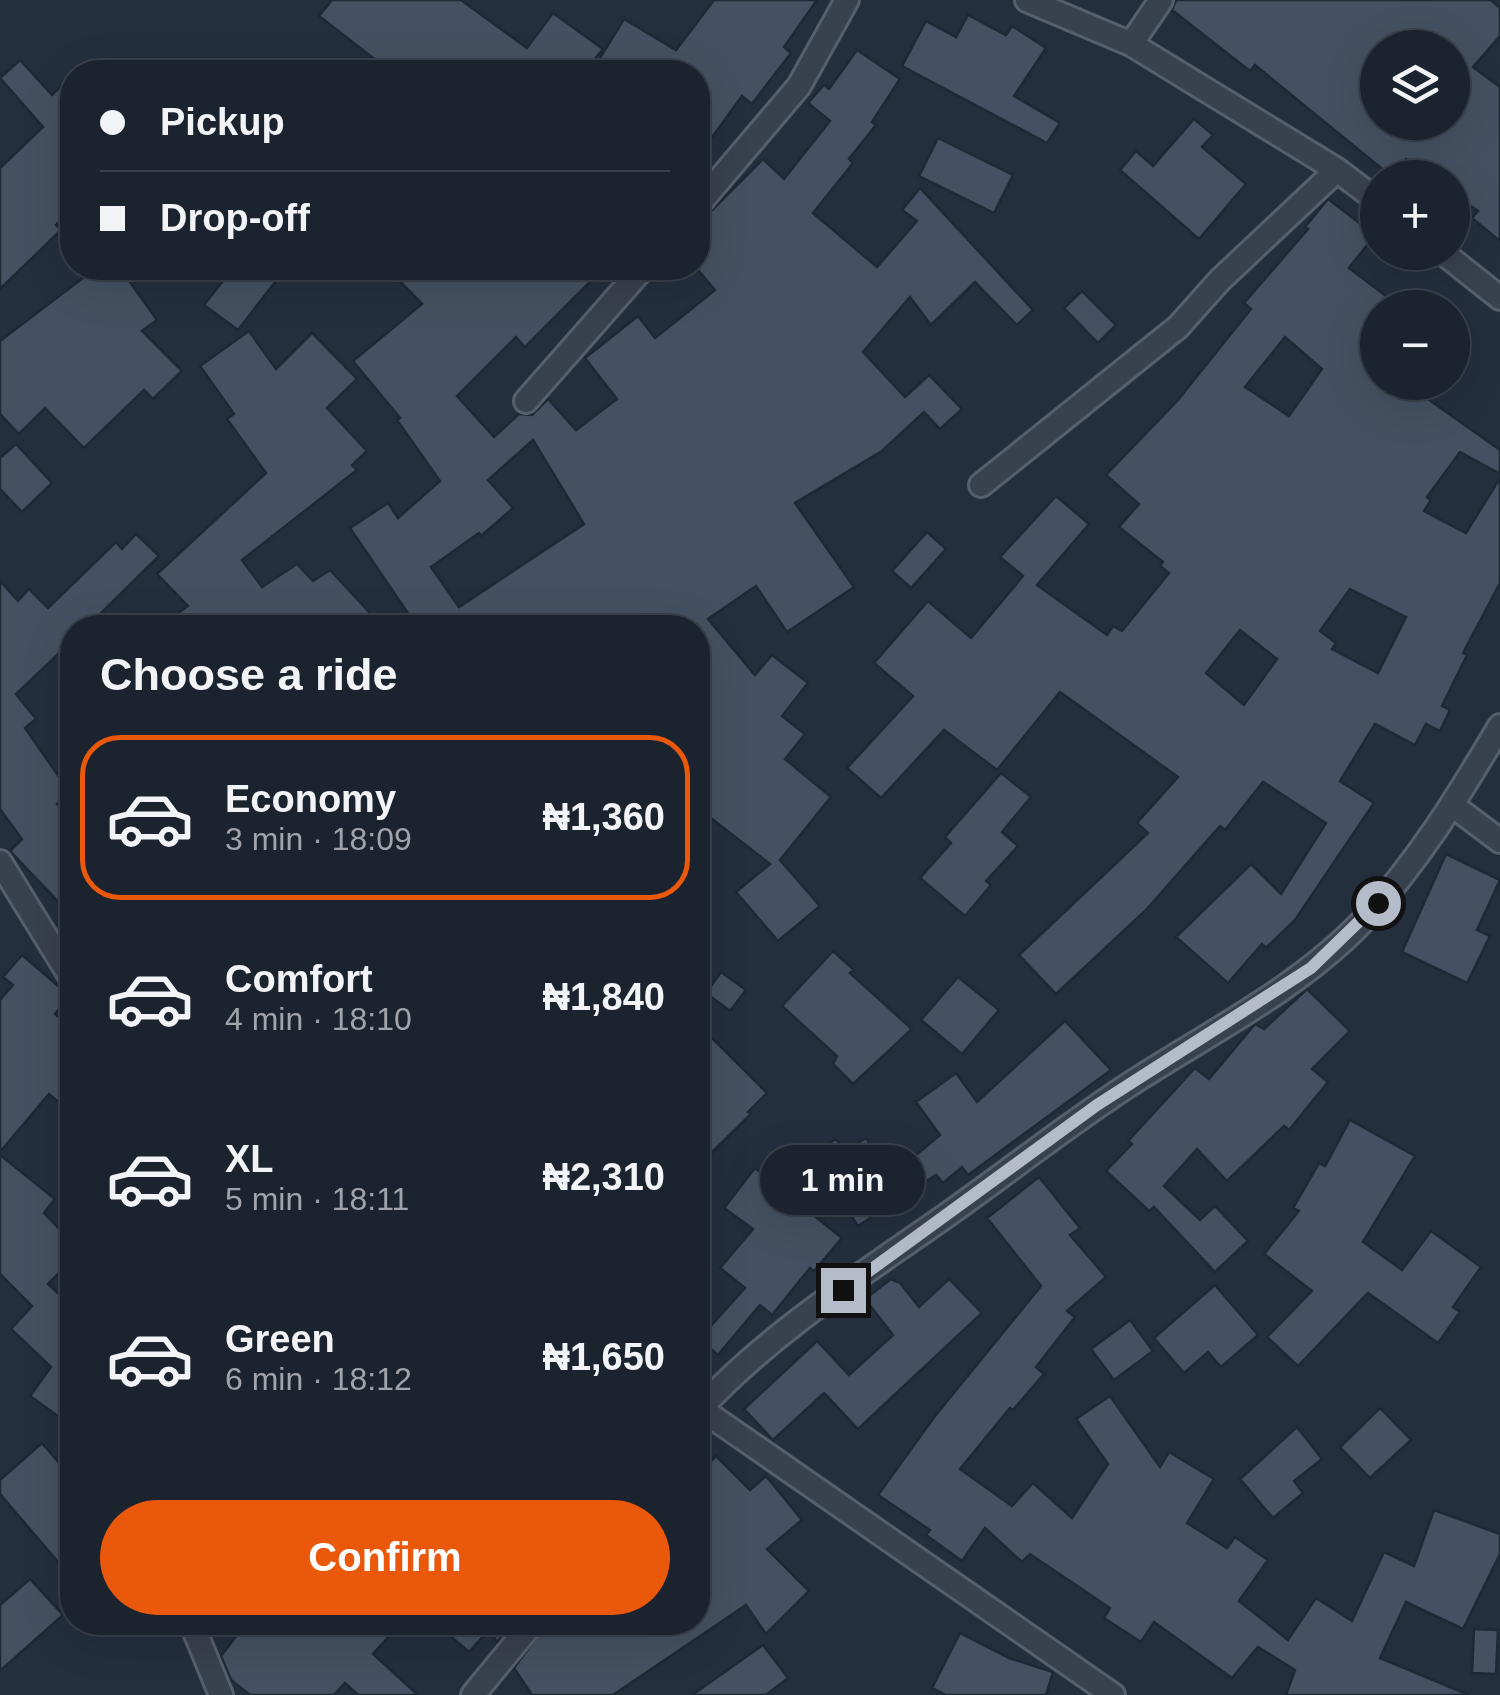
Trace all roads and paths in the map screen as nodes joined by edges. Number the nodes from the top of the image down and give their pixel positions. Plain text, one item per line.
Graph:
1 (847, 0) edge
2 (1027, 0) edge
3 (1161, 0) edge
4 (1131, 44) junction
5 (1337, 170) junction
6 (1360, 188) edge
7 (710, 191) edge
8 (1465, 270) edge
9 (632, 280) edge
10 (1500, 298) edge
11 (526, 401) dead end
12 (980, 485) dead end
13 (1500, 726) edge
14 (1452, 806) junction
15 (1500, 841) edge
16 (0, 862) edge
17 (60, 960) edge
18 (710, 1398) edge
19 (710, 1417) edge
20 (196, 1635) edge
21 (522, 1635) edge
22 (221, 1695) edge
23 (474, 1695) edge
24 (1112, 1695) edge

1 - 7 street
2 - 4 street
3 - 4 street
4 - 5 street
5 - 6 street
5 - 12 street
8 - 10 street
9 - 11 street
13 - 14 street
14 - 15 street
14 - 18 street
16 - 17 street
19 - 24 street
20 - 22 street
21 - 23 street

